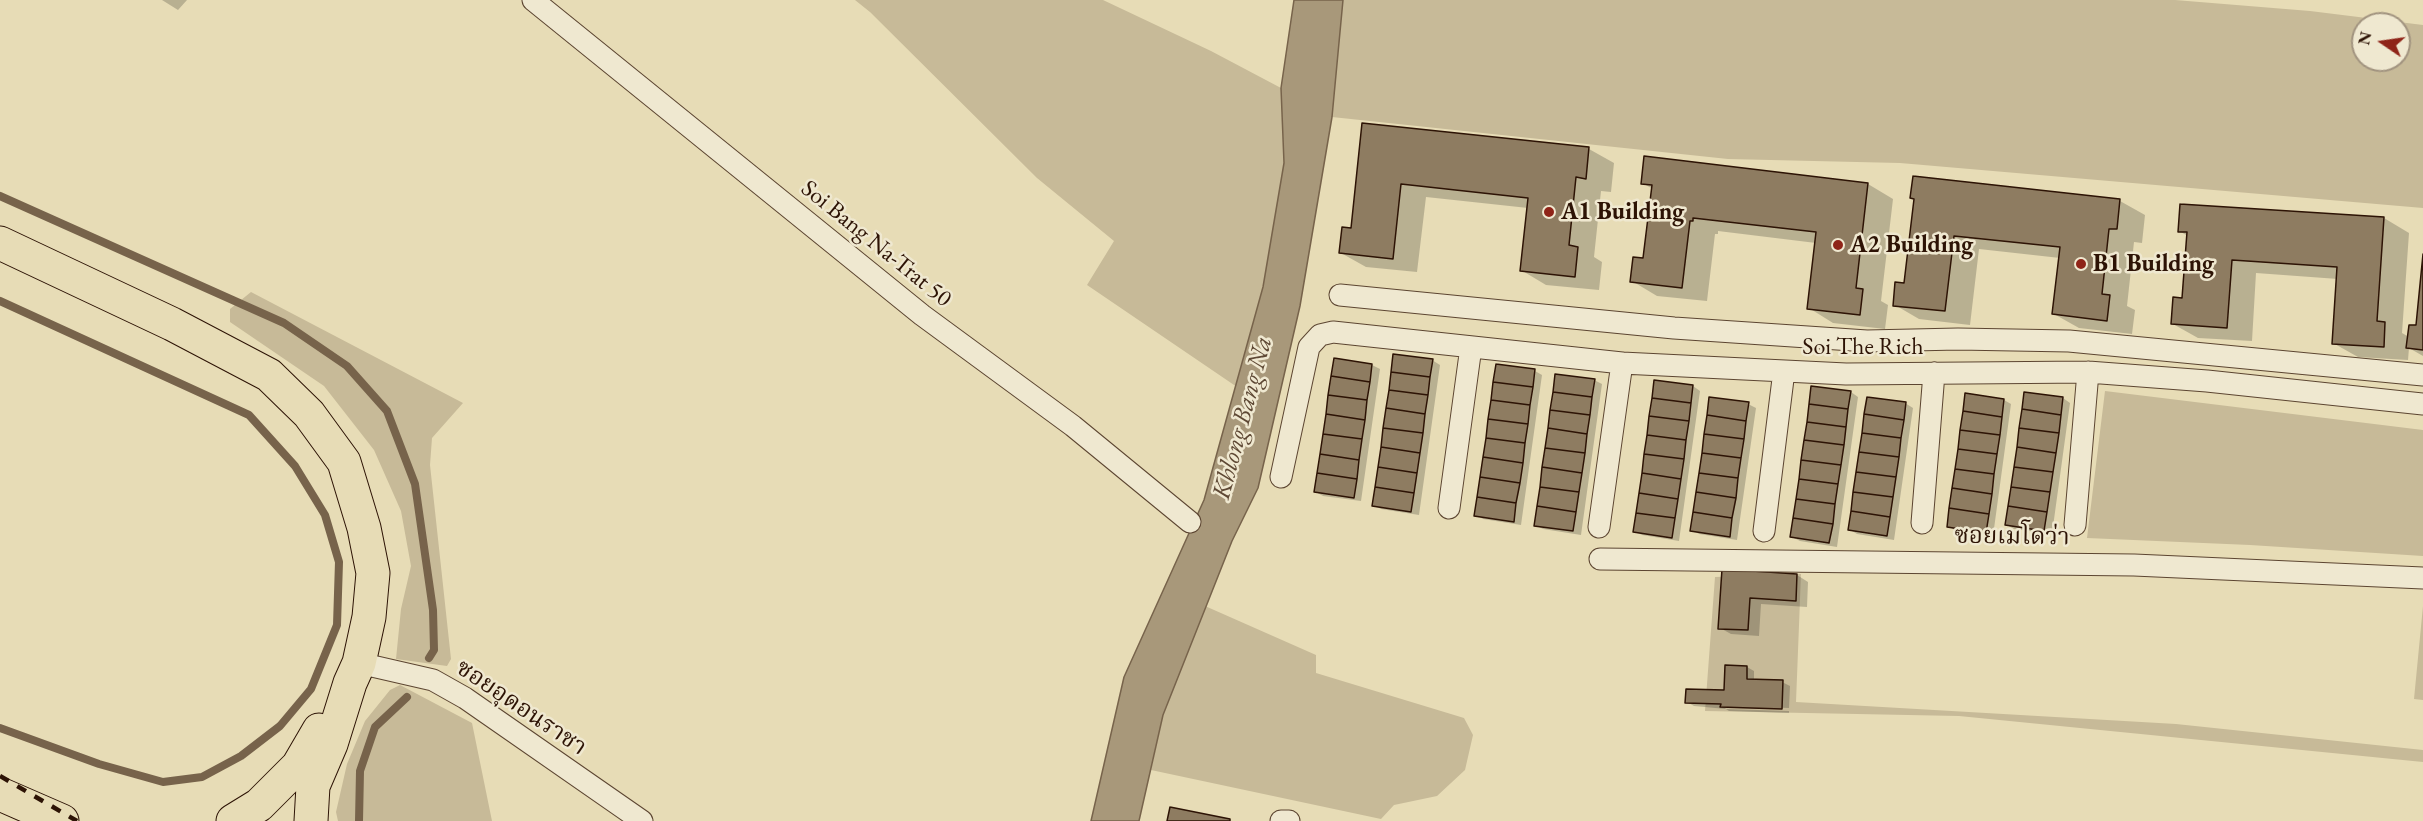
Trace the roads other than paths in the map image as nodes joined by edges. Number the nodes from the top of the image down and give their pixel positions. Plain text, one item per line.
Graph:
1 (533, 0) edge
2 (0, 243) edge
3 (1340, 294) dead end
4 (1471, 347) junction
5 (1622, 363) junction
6 (1784, 371) junction
7 (2088, 372) junction
8 (1934, 373) junction
9 (2423, 375) edge
10 (2423, 404) edge
11 (1281, 477) dead end
12 (1449, 508) dead end
13 (1190, 522) dead end
14 (1922, 523) dead end
15 (2075, 525) dead end
16 (1599, 527) dead end
17 (1764, 531) dead end
18 (1600, 559) dead end
19 (2423, 578) edge
20 (355, 673) junction
21 (0, 794) edge
22 (48, 815) edge
23 (87, 821) edge
24 (233, 821) edge
25 (311, 821) edge
26 (642, 821) edge
27 (1281, 821) edge
28 (1289, 821) edge

1 - 13 street, Soi Bang Na-Trat 50
2 - 20 main road
3 - 9 street
4 - 5 street, Soi The Rich
4 - 11 street, Soi The Rich
4 - 12 street
5 - 6 street, Soi The Rich
5 - 16 street
6 - 8 street, Soi The Rich
6 - 17 street
7 - 8 street, Soi The Rich
7 - 10 street, Soi The Rich
7 - 15 street
8 - 14 street
18 - 19 street, ซอยเมโดว่า
20 - 24 main road
20 - 25 main road
20 - 26 street, ซอยอุดอนราชา
21 - 22 main road
22 - 23 main road
27 - 28 street

